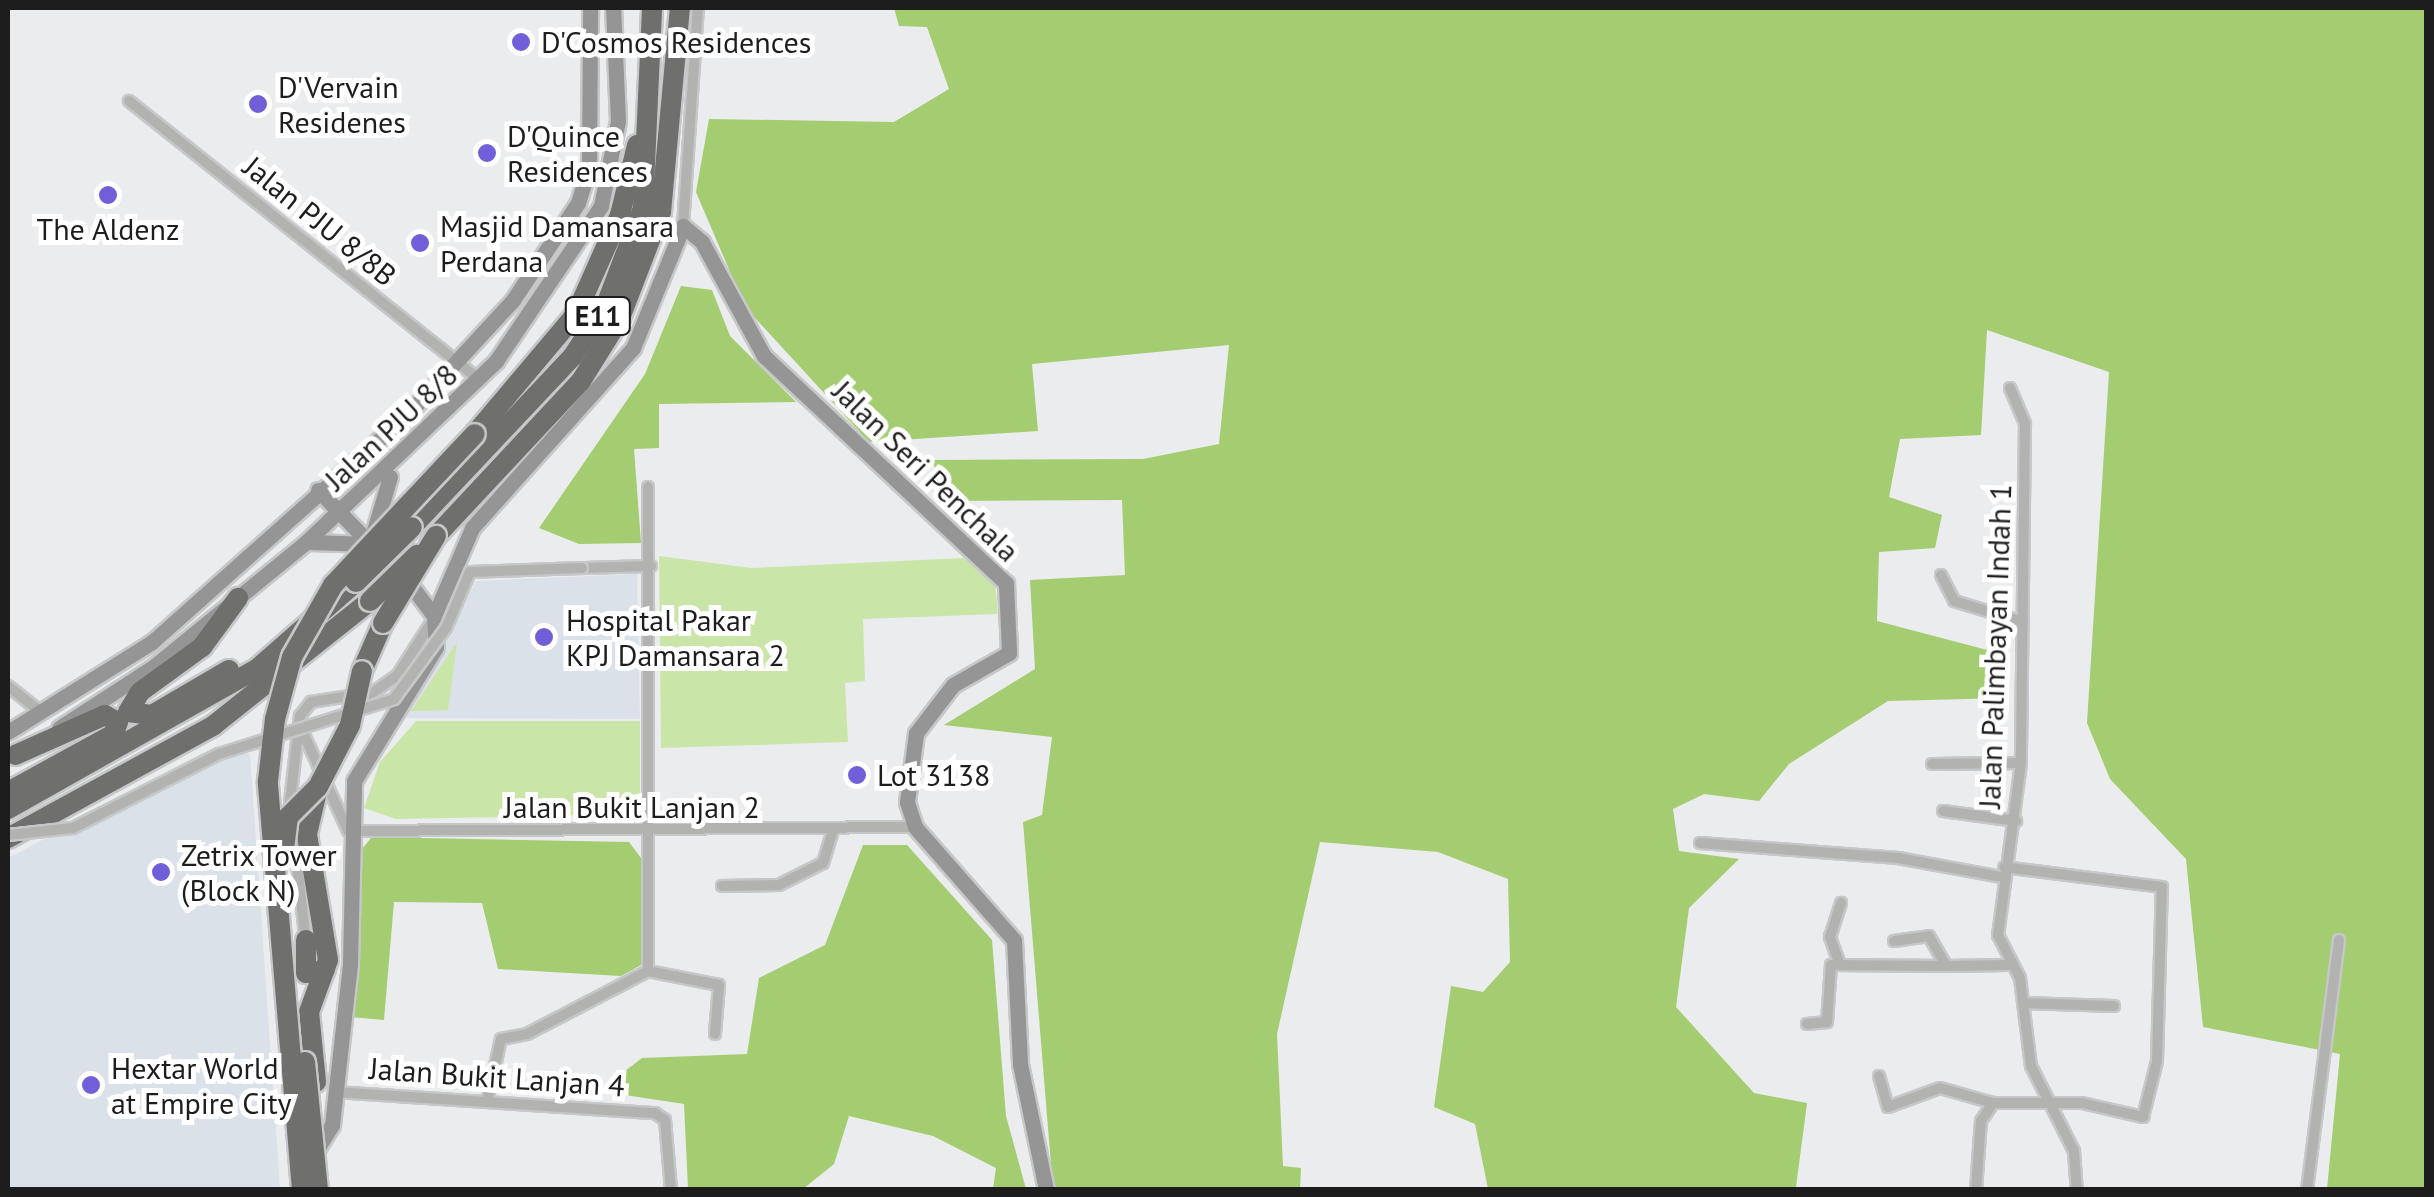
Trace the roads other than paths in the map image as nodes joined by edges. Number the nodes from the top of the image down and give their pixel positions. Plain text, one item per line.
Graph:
1 (590, 8) edge
2 (613, 8) edge
3 (652, 8) edge
4 (680, 8) edge
5 (698, 8) edge
6 (652, 44) junction
7 (129, 101) dead end
8 (682, 226) junction
9 (458, 362) junction
10 (480, 380) junction
11 (2010, 388) dead end
12 (398, 463) junction
13 (648, 487) dead end
14 (318, 490) junction
15 (340, 513) junction
16 (436, 536) junction
17 (305, 543) junction
18 (374, 548) junction
19 (651, 566) junction
20 (1941, 575) dead end
21 (413, 588) dead end
22 (238, 598) junction
23 (318, 615) junction
24 (434, 616) junction
25 (2023, 622) junction
26 (398, 676) junction
27 (8, 686) edge
28 (347, 696) dead end
29 (368, 696) dead end
30 (400, 699) junction
31 (42, 713) junction
32 (272, 716) dead end
33 (300, 721) junction
34 (8, 732) edge
35 (278, 736) junction
36 (137, 739) junction
37 (12, 757) edge
38 (291, 762) dead end
39 (2021, 763) junction
40 (1932, 764) dead end
41 (354, 781) junction
42 (16, 787) edge
43 (323, 788) junction
44 (8, 809) edge
45 (1943, 811) dead end
46 (2016, 820) junction
47 (915, 827) junction
48 (348, 830) junction
49 (833, 831) junction
50 (651, 832) junction
51 (8, 836) edge
52 (1700, 843) dead end
53 (2003, 872) junction
54 (722, 886) dead end
55 (1841, 903) dead end
56 (306, 940) junction
57 (2338, 940) dead end
58 (1894, 941) dead end
59 (1839, 962) junction
60 (2008, 965) junction
61 (1946, 966) junction
62 (326, 970) junction
63 (648, 971) junction
64 (2022, 1004) junction
65 (2114, 1006) dead end
66 (1807, 1024) dead end
67 (715, 1034) dead end
68 (1879, 1076) dead end
69 (335, 1092) junction
70 (488, 1096) junction
71 (2050, 1102) junction
72 (1993, 1103) junction
73 (308, 1163) junction
74 (302, 1190) edge
75 (318, 1190) edge
76 (671, 1190) edge
77 (1046, 1190) edge
78 (1976, 1190) edge
79 (2078, 1190) edge
80 (2307, 1190) edge

1 - 9 street, Jalan PJU 8/8
2 - 10 street, Jalan PJU 8/8
3 - 6 highway, E11
4 - 16 highway, E11
5 - 8 street
6 - 23 highway, E11, bridge
6 - 74 highway, bridge
7 - 9 street, Jalan PJU 8/8B
8 - 24 street
8 - 47 street, Jalan Seri Penchala
9 - 10 street, Jalan PJU 8/8B
9 - 14 street, Jalan PJU 8/8
10 - 12 street, Jalan PJU 8/8
11 - 25 street, Jalan Palimbayan Indah 1
12 - 15 street, Jalan PJU 8/8
12 - 18 street
13 - 19 street
14 - 15 street
14 - 31 street, Jalan PJU 8/8
15 - 17 street, Jalan PJU 8/8
15 - 18 street
16 - 43 highway, bridge
16 - 51 highway, E11, bridge
17 - 18 street
17 - 22 street, Jalan PJU 8/8
19 - 30 street, bridge
19 - 50 street
20 - 25 street
21 - 24 street
22 - 23 highway
22 - 37 street, Jalan PJU 8/8
23 - 36 highway, E11
24 - 26 street
24 - 30 street
25 - 39 street, Jalan Palimbayan Indah 1
26 - 29 street
26 - 30 street
27 - 31 street
28 - 33 street
30 - 35 street, bridge
30 - 41 street
31 - 34 street, Jalan PJU 8/8
32 - 33 street
33 - 43 street
33 - 56 street
35 - 38 street
35 - 51 street, bridge
36 - 42 highway
36 - 44 highway, E11
37 - 42 highway
39 - 40 street
39 - 46 street, Jalan Palimbayan Indah 1
41 - 43 street
41 - 48 street
43 - 48 street
43 - 62 highway
43 - 75 highway, bridge
45 - 46 street
46 - 53 street, Jalan Palimbayan Indah 1
47 - 49 street, Jalan Bukit Lanjan 2
47 - 77 street
48 - 50 street, Jalan Bukit Lanjan 2
48 - 69 street
49 - 50 street, Jalan Bukit Lanjan 2
49 - 54 street
50 - 63 street
52 - 53 street
53 - 60 street, Jalan Palimbayan Indah 1
53 - 71 street
55 - 59 street
56 - 62 highway
56 - 74 street
57 - 80 street
58 - 61 street
59 - 61 street
59 - 66 street
60 - 61 street
60 - 64 street, Jalan Palimbayan Indah 1
62 - 73 highway
63 - 67 street
63 - 70 street
64 - 65 street
64 - 71 street, Jalan Palimbayan Indah 1
68 - 72 street
69 - 70 street, Jalan Bukit Lanjan 4
69 - 73 street
70 - 76 street, Jalan Bukit Lanjan 4
71 - 72 street
71 - 79 street, Jalan Palimbayan Indah 1
72 - 78 street
73 - 74 street

